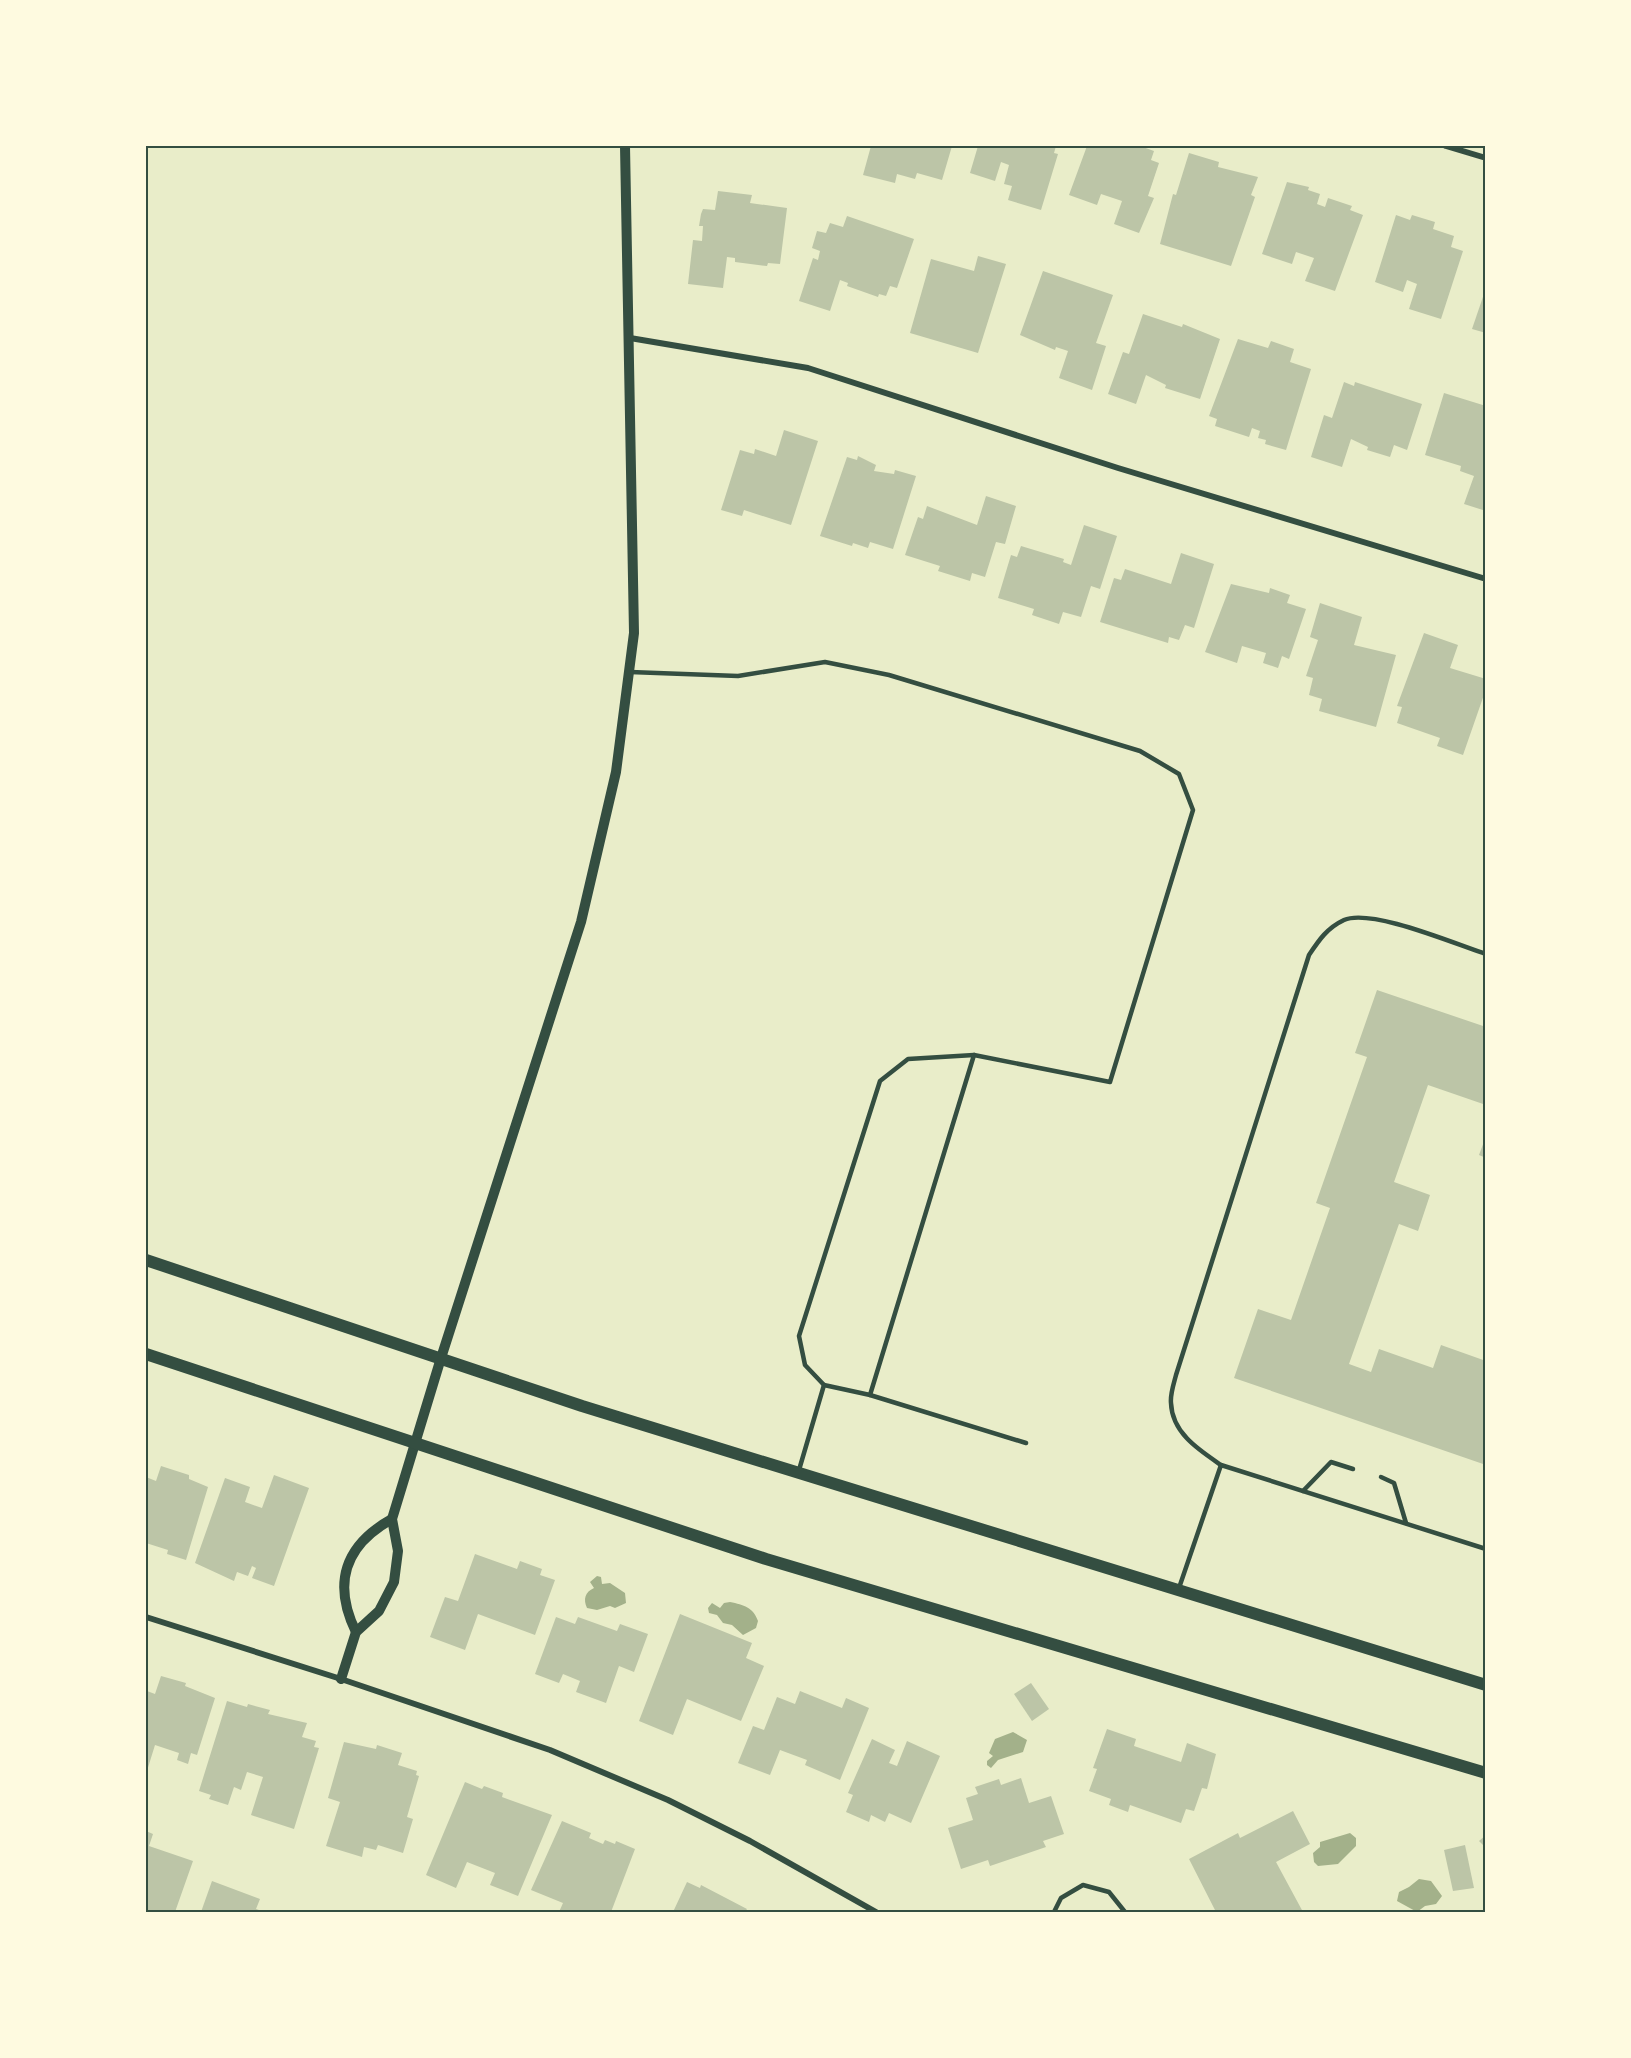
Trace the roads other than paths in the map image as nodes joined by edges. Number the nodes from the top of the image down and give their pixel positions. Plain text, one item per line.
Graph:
1 (625, 146) edge
2 (1446, 146) edge
3 (1485, 158) edge
4 (630, 338) junction
5 (1485, 579) edge
6 (630, 672) junction
7 (1485, 954) edge
8 (974, 1055) junction
9 (146, 1260) edge
10 (146, 1354) edge
11 (441, 1358) junction
12 (824, 1385) junction
13 (870, 1395) junction
14 (1026, 1443) dead end
15 (417, 1445) junction
16 (1221, 1465) junction
17 (1353, 1469) dead end
18 (798, 1473) junction
19 (1381, 1477) dead end
20 (1302, 1491) junction
21 (393, 1519) junction
22 (1406, 1523) junction
23 (1485, 1549) edge
24 (1178, 1590) junction
25 (146, 1617) edge
26 (356, 1632) junction
27 (340, 1678) junction
28 (1485, 1686) edge
29 (1485, 1773) edge
30 (876, 1912) edge
31 (1054, 1912) edge
32 (1125, 1912) edge

1 - 4 street
2 - 3 street
4 - 5 street
4 - 6 street
6 - 8 lane
6 - 11 street
7 - 16 lane
8 - 12 lane
8 - 13 lane
9 - 11 main road
10 - 15 main road
11 - 15 street
11 - 18 main road
12 - 13 lane
12 - 18 lane
13 - 14 lane
15 - 21 street
15 - 29 main road
16 - 20 lane
16 - 24 lane
17 - 20 lane
18 - 24 main road
19 - 22 lane
20 - 22 lane
21 - 26 street
21 - 26 street
22 - 23 lane
24 - 28 main road
25 - 27 street
26 - 27 street
27 - 30 street
31 - 32 lane

